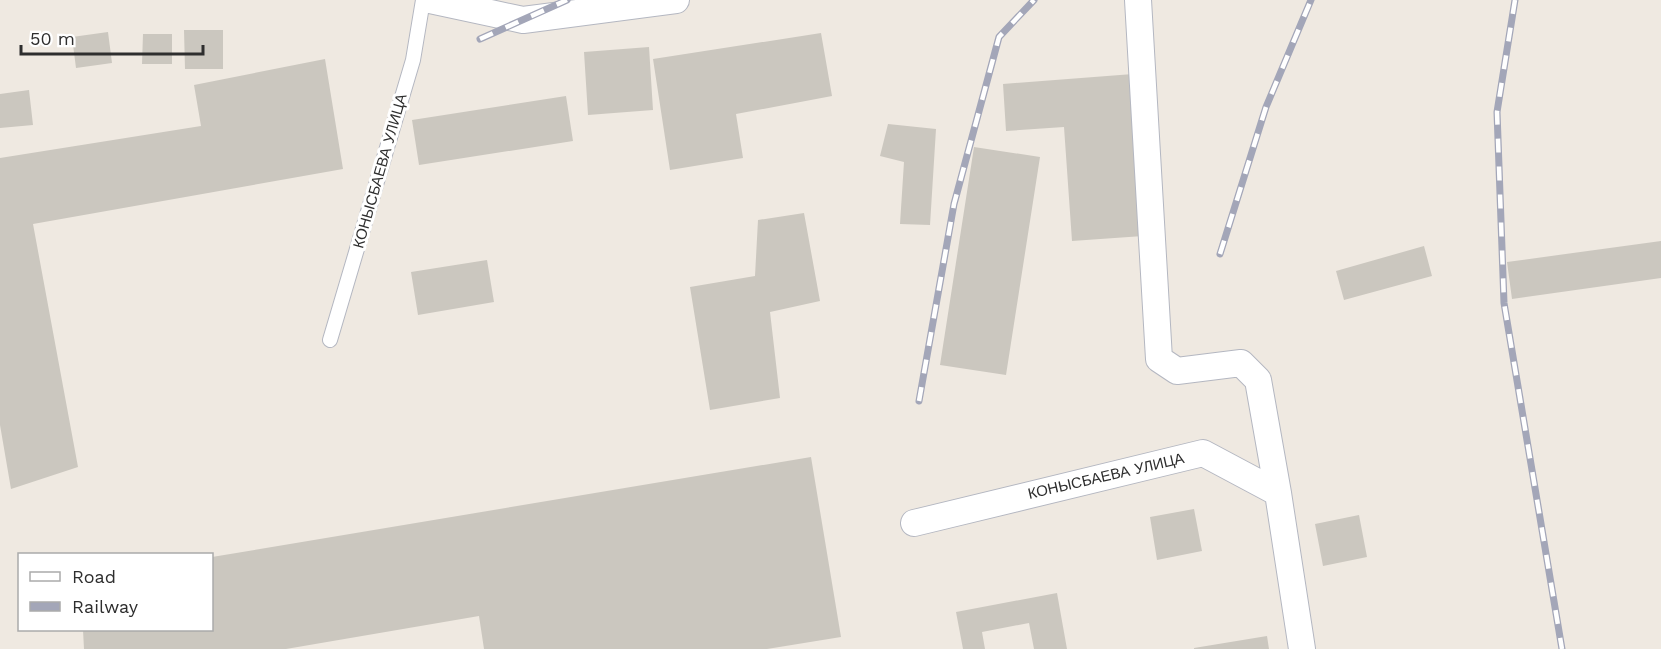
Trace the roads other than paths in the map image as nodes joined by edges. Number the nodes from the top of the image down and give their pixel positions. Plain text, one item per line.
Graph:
1 (423, 0) edge
2 (430, 0) edge
3 (676, 0) edge
4 (1138, 0) edge
5 (330, 340) dead end
6 (1278, 493) junction
7 (914, 523) dead end
8 (1302, 649) edge

1 - 5 lane, КОНЫСБАЕВА УЛИЦА
2 - 3 street
4 - 6 street
6 - 7 street, КОНЫСБАЕВА УЛИЦА
6 - 8 street

